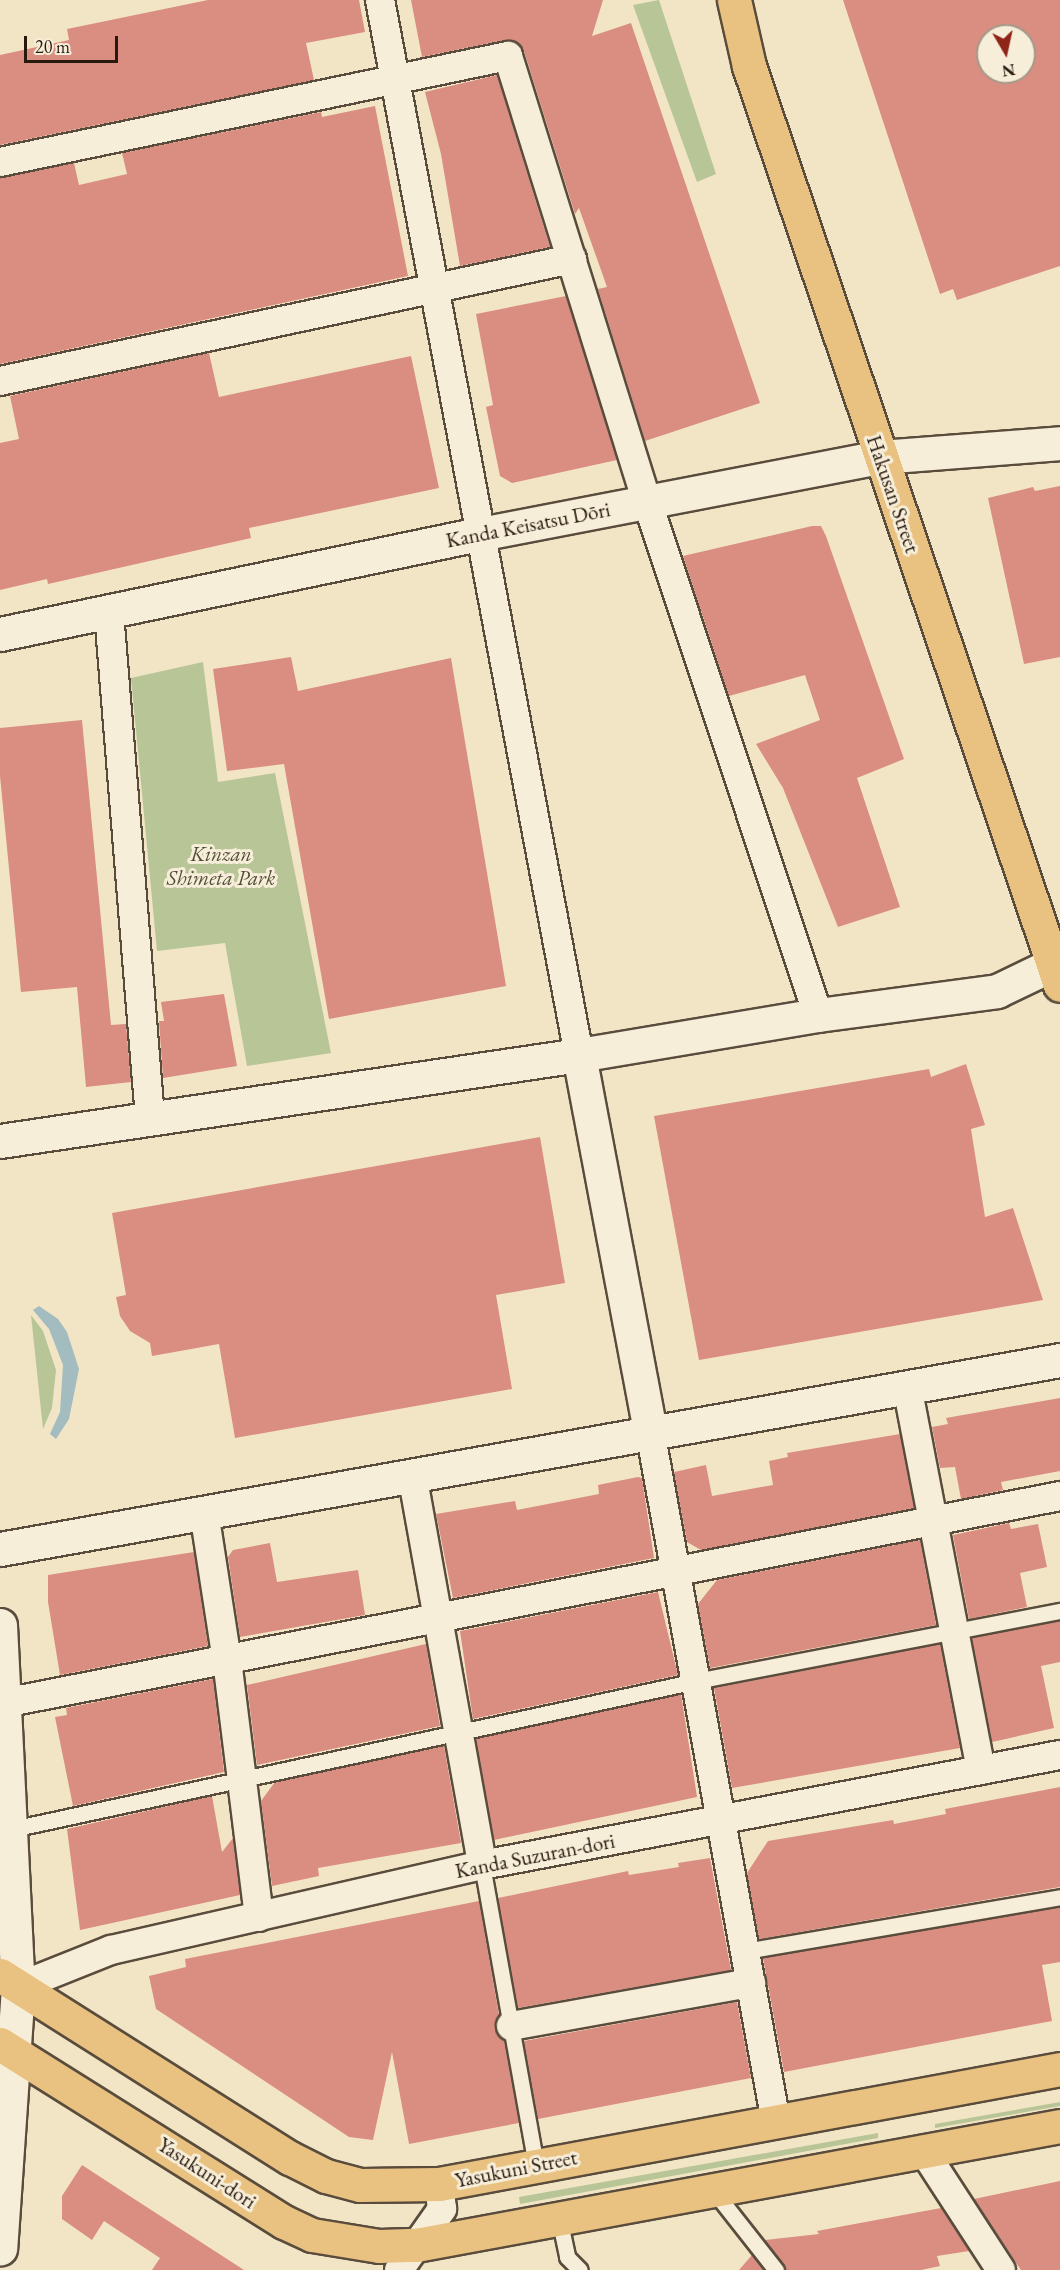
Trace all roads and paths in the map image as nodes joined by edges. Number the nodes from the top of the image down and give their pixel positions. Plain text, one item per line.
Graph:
1 (380, 0) edge
2 (734, 0) edge
3 (394, 77) junction
4 (0, 162) edge
5 (572, 259) junction
6 (434, 290) junction
7 (0, 381) edge
8 (1060, 442) edge
9 (880, 457) junction
10 (647, 501) junction
11 (480, 534) junction
12 (109, 613) junction
13 (0, 634) edge
14 (1058, 970) edge
15 (818, 1015) junction
16 (579, 1055) junction
17 (150, 1118) junction
18 (0, 1141) edge
19 (1060, 1360) edge
20 (908, 1386) junction
21 (650, 1431) junction
22 (412, 1474) junction
23 (1060, 1496) edge
24 (204, 1512) junction
25 (933, 1520) junction
26 (0, 1548) edge
27 (676, 1570) junction
28 (1060, 1611) edge
29 (437, 1617) junction
30 (0, 1625) edge
31 (954, 1631) junction
32 (227, 1660) junction
33 (696, 1681) junction
34 (4, 1703) junction
35 (458, 1731) junction
36 (1060, 1755) edge
37 (981, 1770) junction
38 (243, 1778) junction
39 (7, 1809) edge
40 (721, 1820) junction
41 (482, 1865) junction
42 (1060, 1897) edge
43 (259, 1917) junction
44 (745, 1951) junction
45 (9, 1981) edge
46 (751, 1983) junction
47 (511, 2026) junction
48 (7, 2049) edge
49 (1060, 2069) edge
50 (776, 2122) junction
51 (1060, 2126) edge
52 (923, 2150) junction
53 (536, 2165) junction
54 (439, 2184) junction
55 (712, 2188) junction
56 (559, 2218) junction
57 (0, 2248) edge
58 (414, 2262) edge
59 (580, 2270) edge
60 (776, 2270) edge
61 (1001, 2270) edge

1 - 3 street
2 - 9 main road, Hakusan Street
3 - 4 street
3 - 5 street
3 - 6 street
5 - 6 street
5 - 10 street
6 - 7 street
6 - 11 street
8 - 9 street, Kanda Keisatsu Dōri
9 - 10 street, Kanda Keisatsu Dōri
9 - 14 main road, Hakusan Street
10 - 11 street, Kanda Keisatsu Dōri
10 - 15 street
11 - 12 street, Kanda Keisatsu Dōri
11 - 16 street
12 - 13 street, Kanda Keisatsu Dōri
12 - 17 street
14 - 15 street
15 - 16 street
16 - 17 street
16 - 21 street
17 - 18 street
19 - 20 street
20 - 21 street
20 - 25 street
21 - 22 street
21 - 27 street
22 - 24 street
22 - 29 street
23 - 25 street
24 - 26 street
24 - 32 street
25 - 27 street
25 - 31 street
27 - 29 street
27 - 33 street
28 - 31 lane
29 - 32 street
29 - 35 street
30 - 34 street
31 - 33 lane
31 - 37 street
32 - 34 street
32 - 38 street
33 - 35 lane
33 - 40 street
34 - 39 street
35 - 38 lane
35 - 41 street
36 - 37 street, Kanda Suzuran-dori
37 - 40 street, Kanda Suzuran-dori
38 - 39 lane
38 - 43 street
39 - 45 street
40 - 41 street, Kanda Suzuran-dori
40 - 44 street
41 - 43 street, Kanda Suzuran-dori
41 - 47 lane
42 - 44 lane
43 - 45 street, Kanda Suzuran-dori
44 - 46 street
45 - 48 street
45 - 54 main road, Yasukuni Street
46 - 47 street
46 - 50 street
47 - 53 lane
48 - 57 street
48 - 58 main road, Yasukuni-dori
49 - 50 main road, Yasukuni Street
50 - 53 main road, Yasukuni Street
51 - 52 main road
52 - 55 main road
52 - 61 street
53 - 54 main road, Yasukuni Street
54 - 58 street
55 - 56 main road
55 - 60 lane
56 - 58 main road
56 - 59 lane

